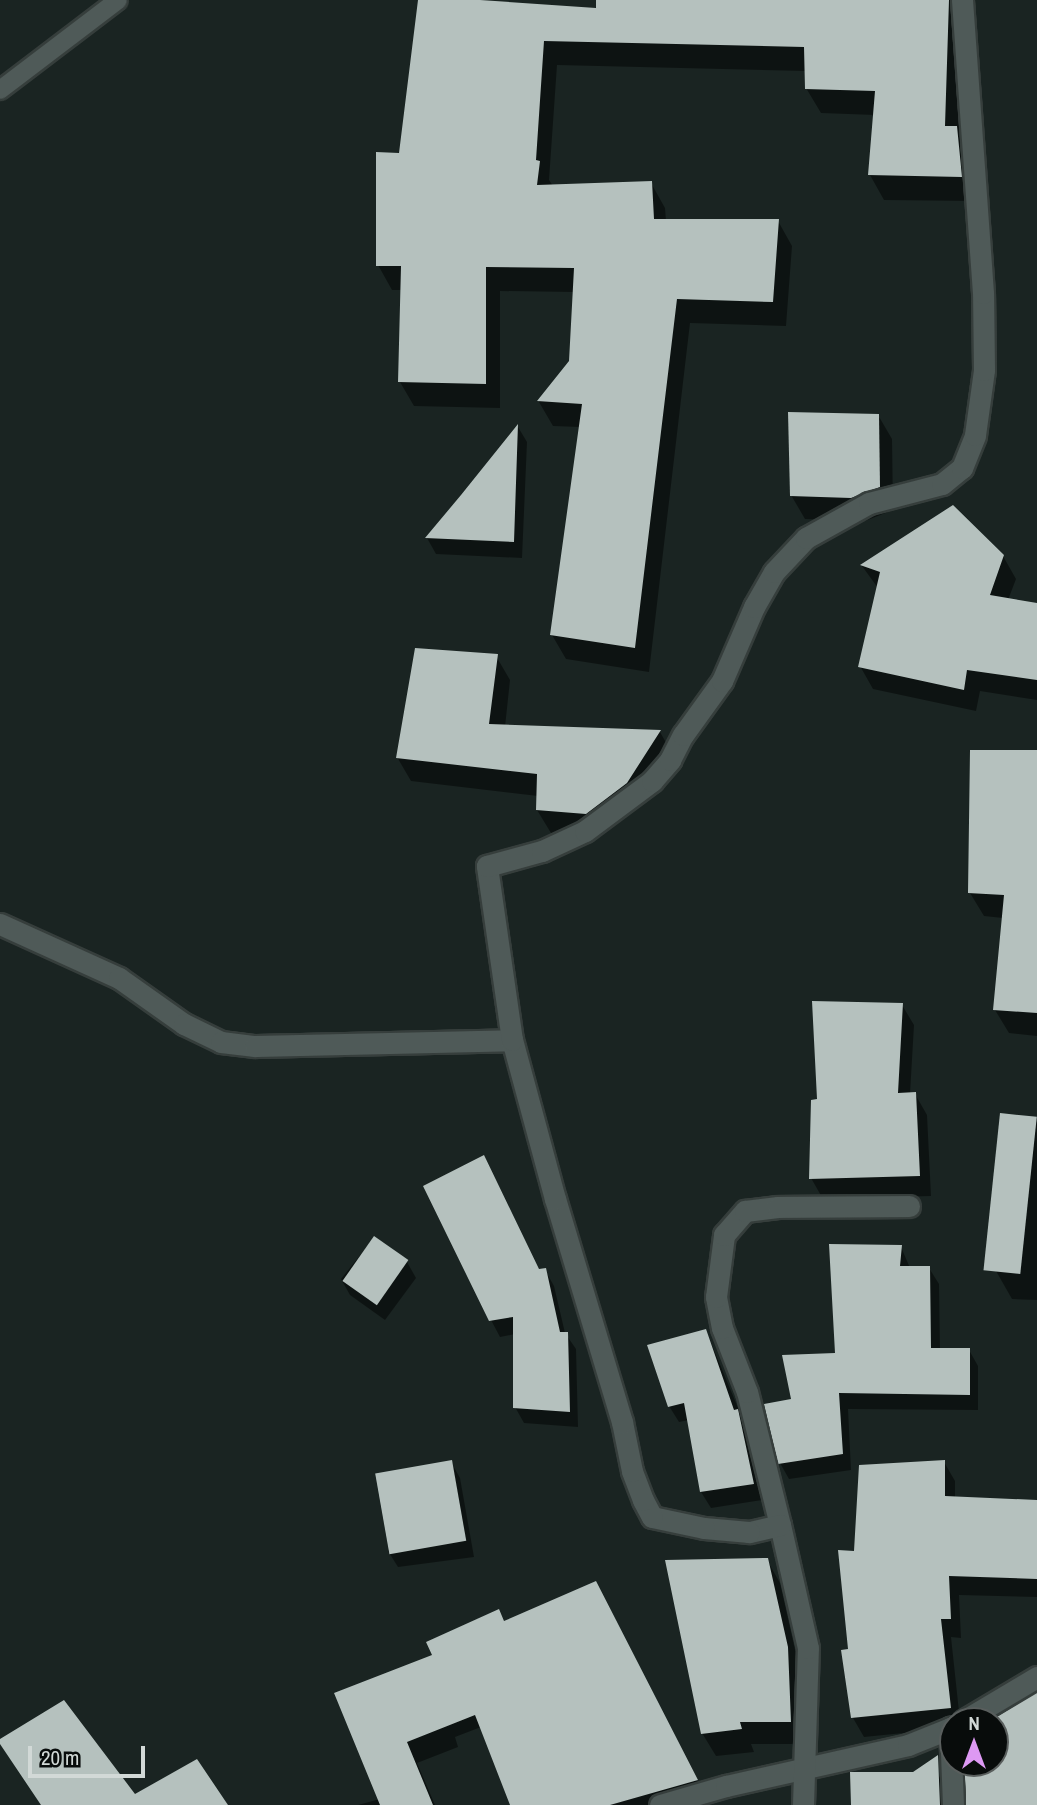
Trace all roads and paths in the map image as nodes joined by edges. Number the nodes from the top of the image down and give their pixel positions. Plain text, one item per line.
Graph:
1 (118, 0) edge
2 (962, 0) edge
3 (0, 90) edge
4 (0, 925) edge
5 (512, 1040) junction
6 (909, 1206) dead end
7 (780, 1525) junction
8 (1037, 1677) edge
9 (986, 1707) edge
10 (939, 1732) edge
11 (806, 1768) junction
12 (954, 1777) edge
13 (660, 1805) edge
14 (803, 1805) edge
15 (953, 1805) edge

1 - 3 lane
2 - 5 street
4 - 5 street
5 - 7 street
6 - 7 street
7 - 11 street
8 - 9 street
10 - 11 street
11 - 13 street
11 - 14 street
12 - 15 street

